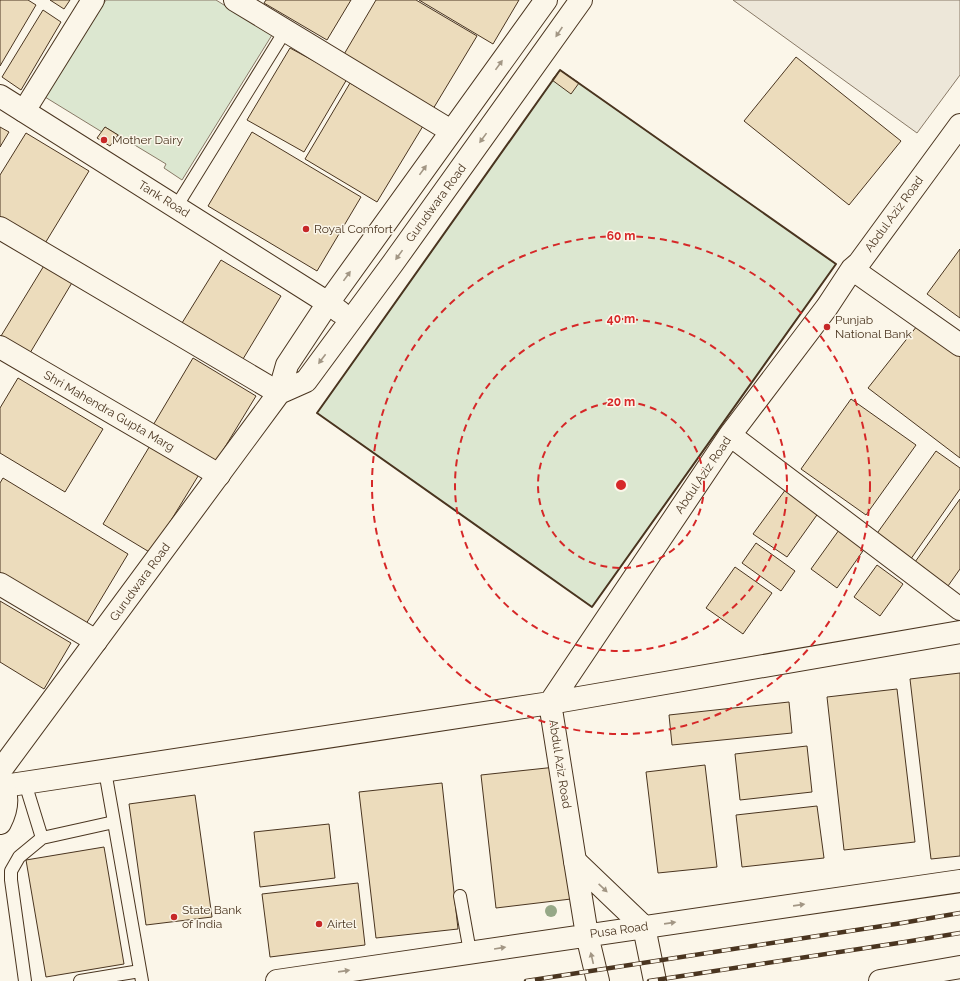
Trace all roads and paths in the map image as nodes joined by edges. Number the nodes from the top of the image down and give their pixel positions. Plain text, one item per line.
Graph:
1 (93, 0) edge
2 (235, 0) edge
3 (546, 0) edge
4 (581, 0) edge
5 (286, 31) junction
6 (0, 96) edge
7 (24, 111) junction
8 (960, 125) edge
9 (451, 131) junction
10 (176, 207) junction
11 (0, 228) edge
12 (852, 269) junction
13 (328, 303) junction
14 (351, 320) junction
15 (960, 345) edge
16 (0, 346) edge
17 (279, 393) junction
18 (730, 435) junction
19 (219, 475) junction
20 (0, 584) edge
21 (960, 609) edge
22 (960, 632) edge
23 (96, 641) junction
24 (550, 703) junction
25 (105, 771) junction
26 (7, 780) edge
27 (114, 822) junction
28 (0, 823) edge
29 (42, 838) junction
30 (575, 861) junction
31 (960, 882) edge
32 (460, 896) dead end
33 (644, 927) junction
34 (587, 935) junction
35 (470, 952) junction
36 (960, 967) edge
37 (141, 976) edge
38 (25, 981) edge
39 (80, 981) edge
40 (277, 981) edge
41 (598, 981) edge
42 (655, 981) edge
43 (880, 981) edge

1 - 7 street
2 - 5 street
9 -> 3 street, Gurudwara Road
4 -> 14 street, Gurudwara Road
5 - 9 street
5 - 10 lane
6 - 7 street, Tank Road
7 - 10 street, Tank Road
8 - 12 street, Abdul Aziz Road
13 -> 9 street, Gurudwara Road
10 - 13 street, Tank Road
11 - 17 street
12 - 15 street
12 - 18 street, Abdul Aziz Road
13 - 14 street, Tank Road
13 - 17 street, Gurudwara Road
14 -> 17 street, Gurudwara Road
16 - 19 street, Shri Mahendra Gupta Marg
17 - 19 street, Gurudwara Road
18 - 21 street
18 - 24 street, Abdul Aziz Road
19 - 23 street, Gurudwara Road
20 - 23 street
22 - 24 street
23 - 26 street, Gurudwara Road
24 - 25 street
24 - 30 street, Abdul Aziz Road
25 - 26 street
25 - 27 lane
26 - 28 street
26 - 29 lane
27 - 29 lane
27 - 37 lane
29 - 38 lane
30 -> 33 street
30 - 34 street, Abdul Aziz Road
33 -> 31 street, Pusa Road
32 - 35 lane
33 - 34 street, Pusa Road
33 - 42 street
35 -> 34 street, Pusa Road
41 -> 34 street, Abdul Aziz Road
40 -> 35 street, Pusa Road
36 - 43 street
37 - 39 lane

